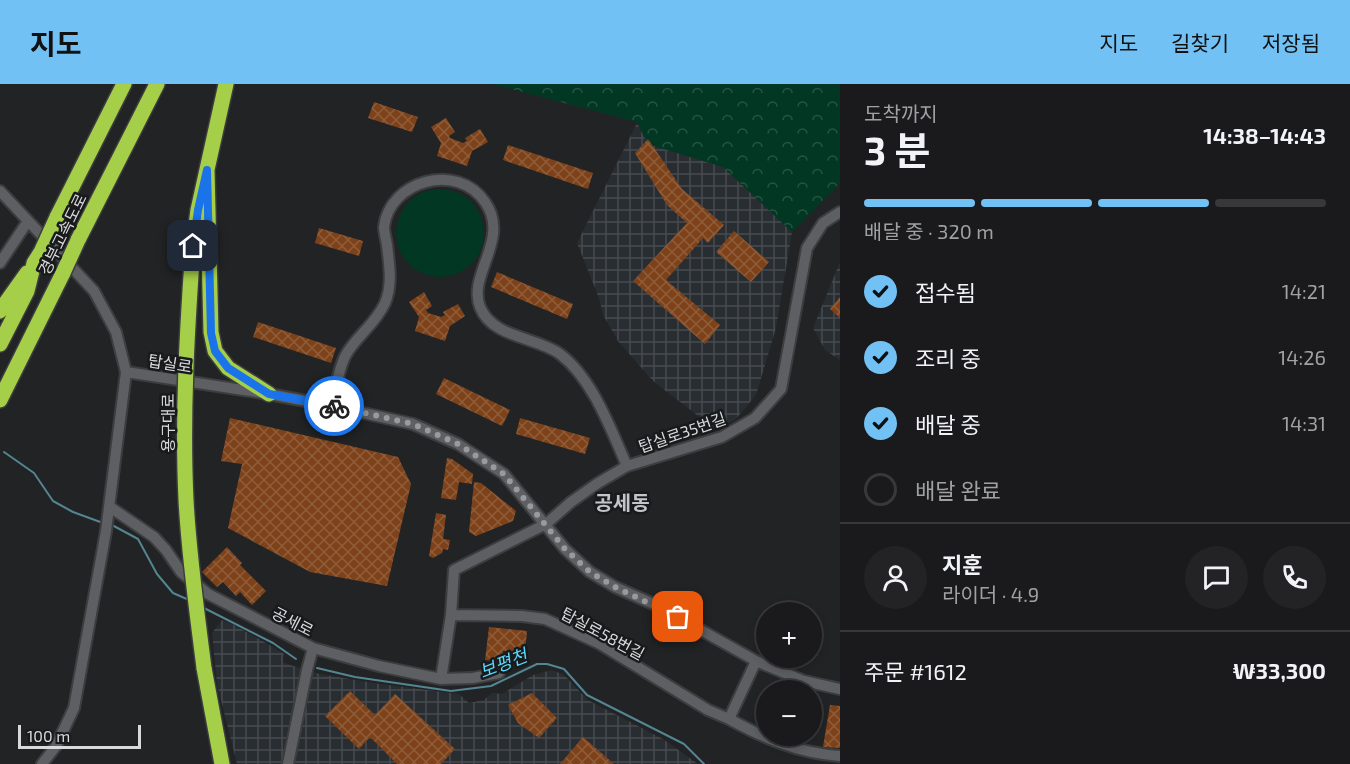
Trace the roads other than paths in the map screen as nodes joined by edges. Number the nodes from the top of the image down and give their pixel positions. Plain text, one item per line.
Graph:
1 (124, 84) edge
2 (157, 84) edge
3 (226, 84) edge
4 (207, 170) junction
5 (0, 191) edge
6 (840, 212) edge
7 (28, 221) junction
8 (38, 258) junction
9 (0, 263) edge
10 (0, 312) edge
11 (0, 344) edge
12 (126, 372) junction
13 (269, 394) junction
14 (0, 400) edge
15 (332, 406) junction
16 (627, 466) junction
17 (109, 510) junction
18 (546, 524) junction
19 (451, 615) junction
20 (314, 648) junction
21 (756, 661) joint
22 (773, 668) edge
23 (499, 673) dead end
24 (441, 679) junction
25 (840, 689) edge
26 (729, 719) junction
27 (840, 756) edge
28 (289, 763) edge
29 (42, 764) edge
30 (222, 764) edge

1 - 8 highway, 경부고속도로, bridge
2 - 14 highway, 경부고속도로, bridge
3 - 4 highway, 용구대로
4 - 13 highway
4 - 30 highway, 용구대로, bridge
5 - 7 street
6 - 16 street, 탑실로35번길
7 - 9 street
7 - 12 street
8 - 10 highway
8 - 11 highway, 경부고속도로
12 - 13 street, 탑실로
12 - 17 street
13 - 15 street, 탑실로
15 - 16 street
15 - 18 street, 탑실로
16 - 18 street, 탑실로35번길
17 - 20 street, 공세로
17 - 29 street
18 - 19 street, 탑실로35번길
18 - 21 street, 탑실로
19 - 24 street
19 - 26 street, 탑실로58번길
20 - 24 street, 공세로
20 - 28 street
21 - 26 street
22 - 25 street, 탑실로
23 - 24 street, 공세로
26 - 27 street, 탑실로58번길

